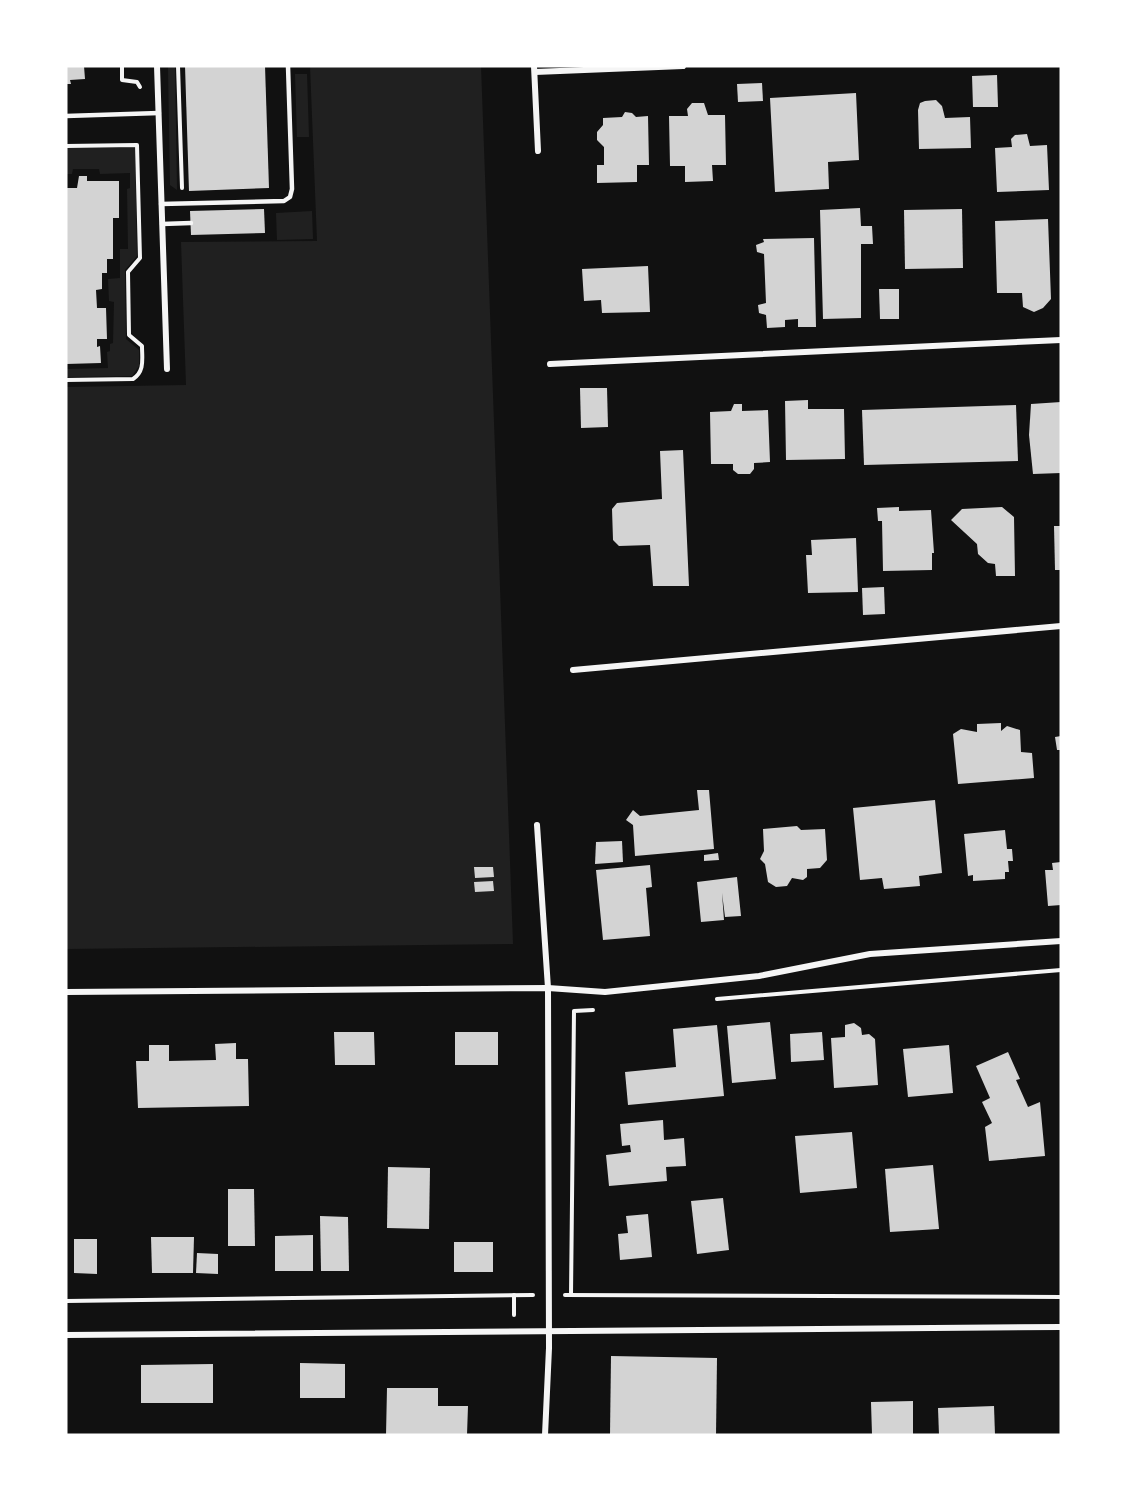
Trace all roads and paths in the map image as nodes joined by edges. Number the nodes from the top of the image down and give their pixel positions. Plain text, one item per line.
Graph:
1 (122, 66) edge
2 (157, 66) edge
3 (178, 66) edge
4 (288, 66) edge
5 (683, 66) edge
6 (534, 69) edge
7 (139, 96) dead end
8 (159, 113) junction
9 (66, 116) edge
10 (66, 146) edge
11 (538, 151) dead end
12 (182, 195) dead end
13 (161, 204) junction
14 (190, 223) dead end
15 (162, 224) junction
16 (1061, 340) edge
17 (550, 364) dead end
18 (167, 369) dead end
19 (66, 380) edge
20 (1061, 626) edge
21 (573, 670) dead end
22 (537, 825) dead end
23 (1061, 941) edge
24 (1061, 970) edge
25 (548, 988) junction
26 (66, 992) edge
27 (705, 1000) dead end
28 (598, 1009) dead end
29 (571, 1295) dead end
30 (1061, 1327) edge
31 (549, 1332) junction
32 (66, 1335) edge
33 (546, 1435) edge

1 - 7 path
2 - 8 street
3 - 12 path
4 - 13 lane
5 - 6 street
6 - 11 street
8 - 9 lane
8 - 13 street
10 - 19 path
13 - 15 street
14 - 15 lane
15 - 18 street
16 - 17 street
20 - 21 street
22 - 25 street
23 - 25 street
24 - 27 path
25 - 26 street
25 - 31 street
28 - 29 path
30 - 31 street
31 - 32 street
31 - 33 street

